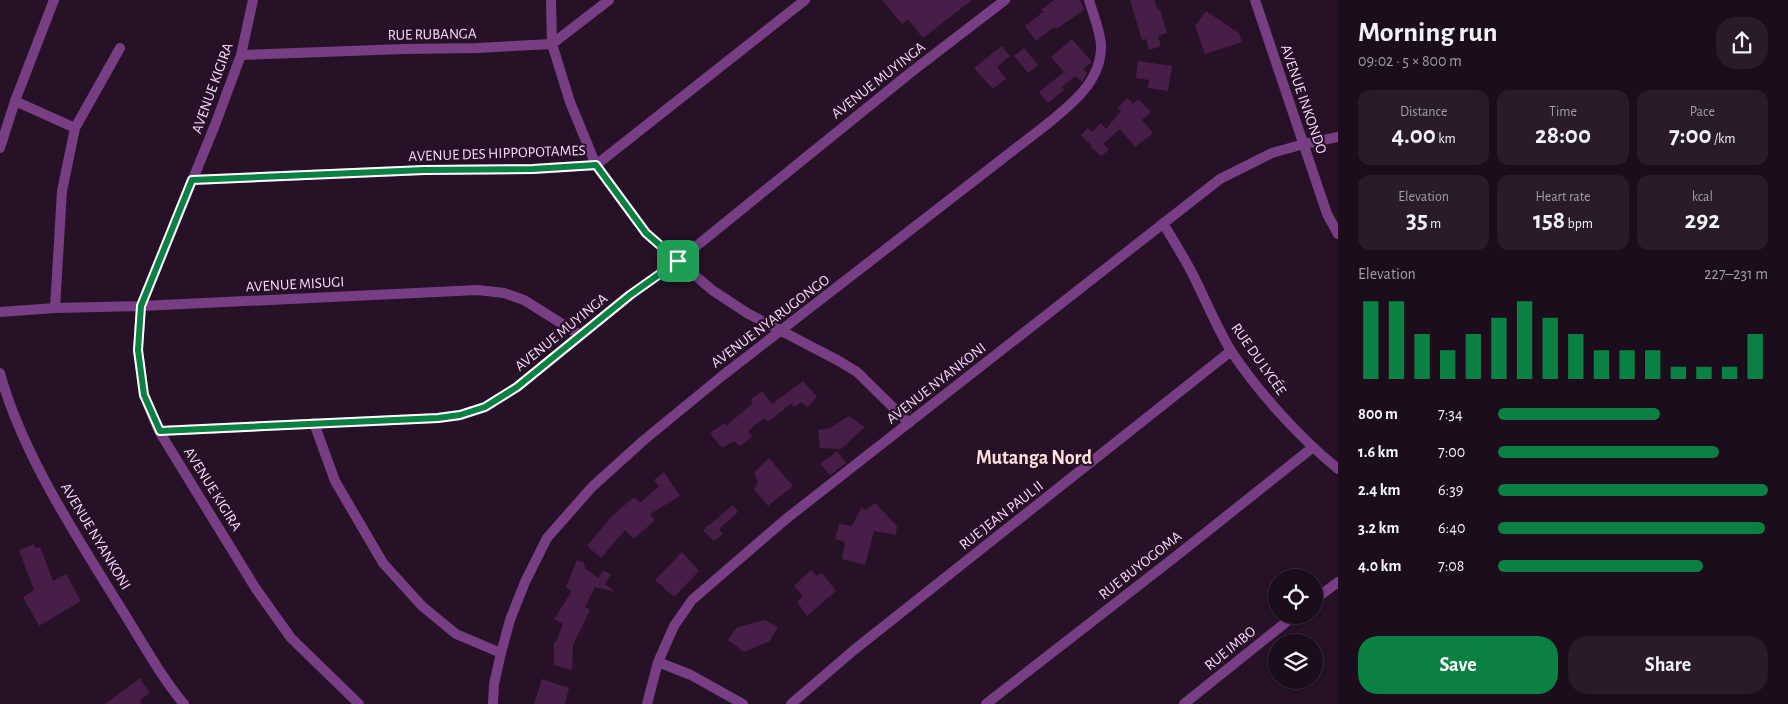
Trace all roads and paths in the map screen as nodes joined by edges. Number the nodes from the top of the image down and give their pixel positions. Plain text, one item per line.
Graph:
1 (54, 0) edge
2 (253, 0) edge
3 (551, 0) edge
4 (609, 0) edge
5 (805, 0) edge
6 (1005, 0) edge
7 (1089, 0) edge
8 (1255, 0) edge
9 (552, 44) junction
10 (120, 48) dead end
11 (241, 55) junction
12 (15, 101) junction
13 (75, 128) junction
14 (1338, 137) edge
15 (1304, 144) junction
16 (0, 148) edge
17 (596, 165) junction
18 (192, 180) junction
19 (1163, 223) junction
20 (1338, 234) edge
21 (678, 261) junction
22 (141, 306) junction
23 (55, 308) junction
24 (0, 312) edge
25 (781, 332) junction
26 (580, 335) junction
27 (1231, 351) junction
28 (0, 373) edge
29 (314, 422) junction
30 (909, 423) junction
31 (160, 431) junction
32 (1312, 448) junction
33 (1338, 469) edge
34 (1338, 582) edge
35 (1323, 593) edge
36 (1284, 624) edge
37 (501, 653) junction
38 (658, 662) junction
39 (184, 704) edge
40 (359, 704) edge
41 (493, 704) edge
42 (647, 704) edge
43 (743, 704) edge
44 (791, 704) edge
45 (986, 704) edge
46 (1184, 704) edge

1 - 12 street
2 - 11 street, AVENUE KIGIRA
3 - 9 street
4 - 9 street
5 - 17 street, AVENUE DES HIPPOPOTAMES
6 - 21 street, AVENUE MUYINGA
7 - 25 street, AVENUE NYARUGONGO
8 - 15 street, AVENUE INKONDO
9 - 11 street, RUE RUBANGA
9 - 17 street
10 - 13 street
11 - 18 street, AVENUE KIGIRA
12 - 13 street
12 - 16 street
13 - 23 street
14 - 15 street, AVENUE NYANKONI
15 - 19 street, AVENUE NYANKONI
15 - 20 street, AVENUE INKONDO
17 - 18 street, AVENUE DES HIPPOPOTAMES
17 - 21 street
18 - 22 street, AVENUE KIGIRA
19 - 27 street, RUE DU LYCÉE
19 - 30 street, AVENUE NYANKONI
21 - 25 street
21 - 26 street, AVENUE MUYINGA
22 - 23 street, AVENUE MISUGI
22 - 26 street, AVENUE MISUGI
22 - 31 street, AVENUE KIGIRA
23 - 24 street, AVENUE MISUGI
25 - 30 street
25 - 37 street, AVENUE NYARUGONGO
26 - 29 street, AVENUE MUYINGA
27 - 32 street, RUE DU LYCÉE
27 - 44 street, RUE JEAN PAUL II
28 - 39 street, AVENUE NYANKONI
29 - 31 street, AVENUE MUYINGA
29 - 37 street
30 - 38 street, AVENUE NYANKONI
31 - 40 street, AVENUE KIGIRA
32 - 33 street, RUE DU LYCÉE
32 - 45 street, RUE BUYOGOMA
34 - 35 street
36 - 46 street, RUE IMBO
37 - 41 street, AVENUE NYARUGONGO
38 - 42 street, AVENUE NYANKONI
38 - 43 street

